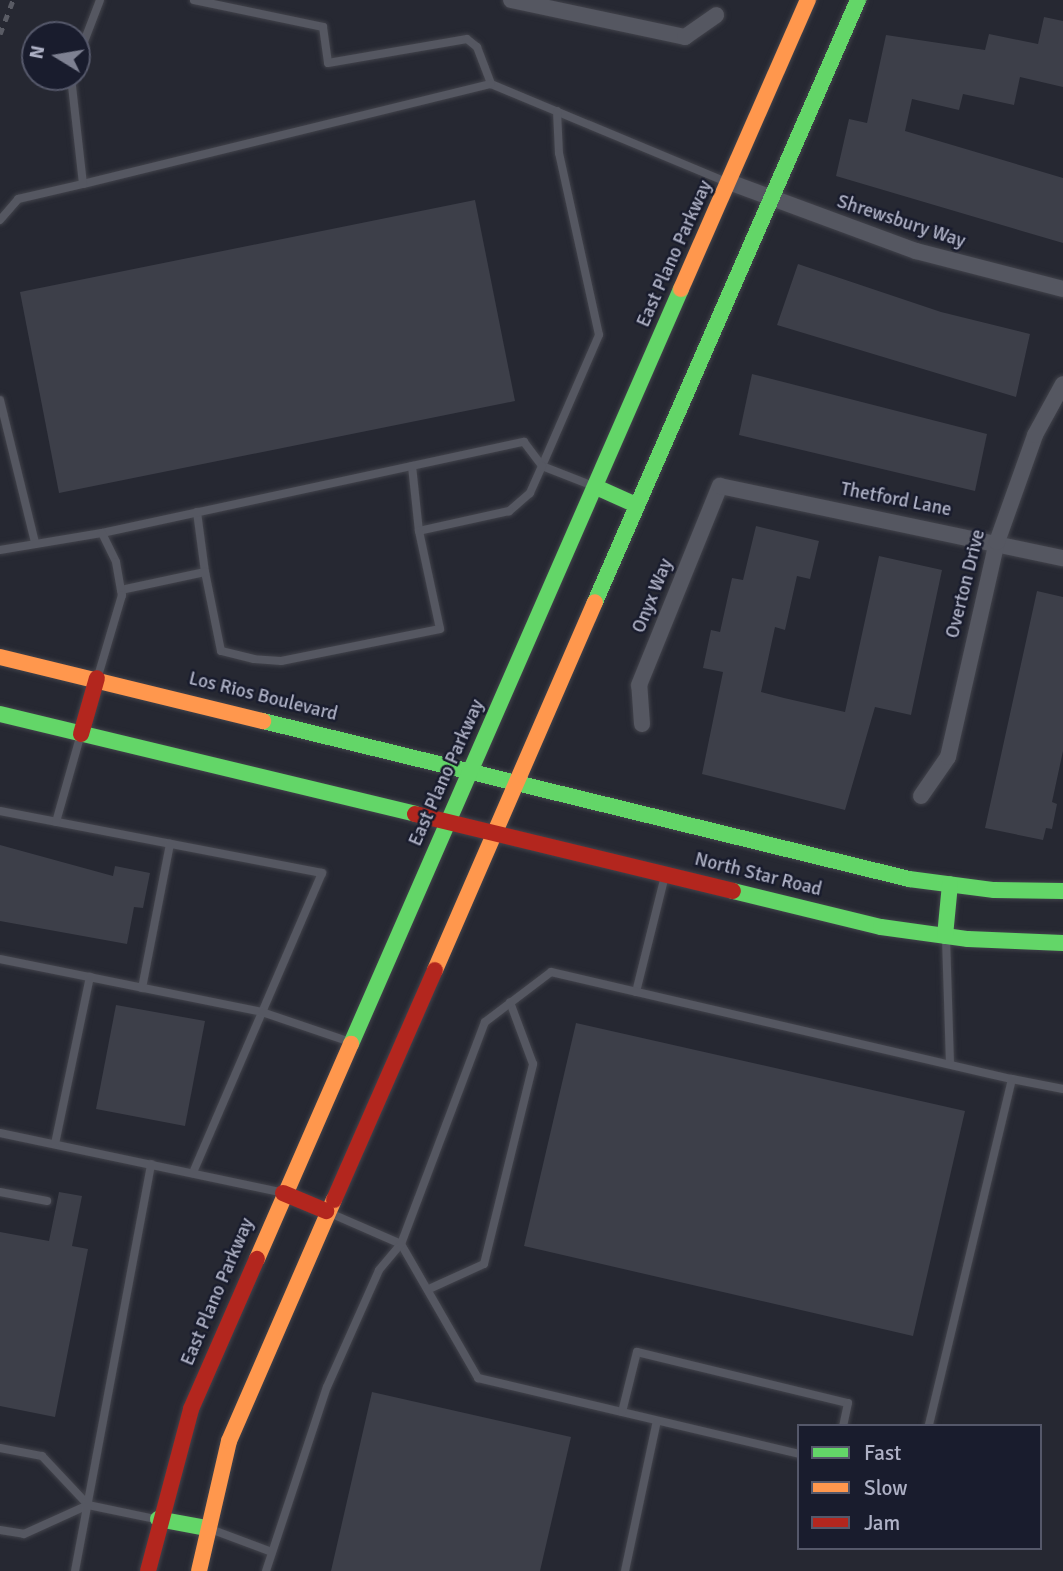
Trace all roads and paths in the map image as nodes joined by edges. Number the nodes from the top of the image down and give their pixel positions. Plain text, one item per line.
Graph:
1 (100, 0) edge
2 (194, 0) edge
3 (511, 0) edge
4 (808, 0) edge
5 (858, 0) edge
6 (716, 15) dead end
7 (91, 23) edge
8 (491, 84) junction
9 (73, 91) edge
10 (557, 111) junction
11 (729, 183) junction
12 (83, 184) junction
13 (770, 200) junction
14 (0, 220) edge
15 (1063, 289) edge
16 (1063, 384) edge
17 (0, 400) edge
18 (412, 466) junction
19 (542, 466) junction
20 (720, 486) joint
21 (596, 487) junction
22 (636, 505) junction
23 (197, 513) junction
24 (419, 531) junction
25 (102, 533) junction
26 (997, 542) junction
27 (35, 544) junction
28 (0, 550) edge
29 (1063, 558) edge
30 (205, 572) junction
31 (121, 590) junction
32 (0, 657) edge
33 (97, 678) junction
34 (0, 714) edge
35 (642, 724) dead end
36 (81, 734) junction
37 (472, 770) junction
38 (516, 782) junction
39 (921, 796) dead end
40 (0, 811) edge
41 (448, 819) junction
42 (56, 822) junction
43 (494, 832) junction
44 (170, 844) junction
45 (666, 874) junction
46 (950, 884) junction
47 (1063, 891) edge
48 (946, 936) junction
49 (1063, 943) edge
50 (0, 959) edge
51 (90, 977) junction
52 (142, 988) junction
53 (636, 992) junction
54 (510, 1002) junction
55 (262, 1012) junction
56 (350, 1042) junction
57 (950, 1064) junction
58 (1012, 1079) junction
59 (1063, 1089) edge
60 (0, 1133) edge
61 (55, 1144) junction
62 (151, 1164) junction
63 (193, 1172) junction
64 (0, 1192) edge
65 (283, 1193) junction
66 (47, 1201) dead end
67 (326, 1211) junction
68 (401, 1244) junction
69 (429, 1289) junction
70 (622, 1412) junction
71 (657, 1420) junction
72 (844, 1424) edge
73 (929, 1424) edge
74 (0, 1448) edge
75 (797, 1454) edge
76 (88, 1505) junction
77 (158, 1520) junction
78 (207, 1528) junction
79 (0, 1530) edge
80 (269, 1551) junction
81 (75, 1571) edge
82 (148, 1571) edge
83 (199, 1571) edge
84 (266, 1571) edge
85 (625, 1571) edge

1 - 7 lane
2 - 8 lane
3 - 6 street
4 - 11 main road, East Plano Parkway
5 - 13 main road
8 - 10 lane
8 - 12 lane
9 - 12 lane
10 - 11 lane
10 - 19 lane
11 - 13 street, Shrewsbury Way
11 - 21 main road, East Plano Parkway
12 - 14 lane
13 - 15 street, Shrewsbury Way
13 - 22 main road
16 - 26 street, Overton Drive
17 - 27 lane
18 - 19 lane
18 - 23 lane
18 - 24 lane
19 - 21 lane
19 - 24 lane
20 - 26 street, Thetford Lane
20 - 35 street, Onyx Way
21 - 22 main road
21 - 37 main road, East Plano Parkway
22 - 38 main road
23 - 25 lane
23 - 30 lane
24 - 30 lane
25 - 27 lane
25 - 31 lane
26 - 29 street, Thetford Lane
26 - 39 street, Overton Drive
27 - 28 lane
30 - 31 lane
31 - 33 lane
32 - 33 main road, Los Rios Boulevard
33 - 36 main road
33 - 37 main road, Los Rios Boulevard
34 - 36 main road
36 - 41 main road
36 - 42 lane
37 - 38 main road, Los Rios Boulevard
37 - 41 main road, East Plano Parkway
38 - 43 main road
38 - 46 main road, North Star Road
40 - 42 lane
41 - 43 main road, North Star Road
41 - 56 main road, East Plano Parkway
42 - 44 lane
43 - 45 main road, North Star Road
43 - 67 main road
44 - 52 lane
44 - 55 lane
45 - 48 main road, North Star Road
45 - 53 lane
46 - 47 main road, North Star Road
46 - 48 main road
48 - 49 main road, North Star Road
48 - 57 lane
50 - 51 lane
51 - 52 lane
51 - 61 lane
52 - 55 lane
53 - 54 lane
53 - 57 lane
54 - 68 lane
54 - 69 lane
55 - 56 lane
55 - 63 lane
56 - 65 main road, East Plano Parkway
57 - 58 lane
58 - 59 lane
58 - 73 lane
60 - 61 lane
61 - 62 lane
62 - 63 lane
62 - 76 lane
63 - 65 lane
64 - 66 lane
65 - 67 main road
65 - 77 main road, East Plano Parkway
67 - 68 lane
67 - 78 main road
68 - 69 lane
68 - 80 lane
69 - 70 lane
70 - 71 lane
70 - 72 lane
71 - 75 lane
71 - 85 lane
74 - 76 lane
76 - 77 lane
76 - 79 lane
76 - 81 lane
77 - 78 main road
77 - 82 main road, East Plano Parkway
78 - 80 lane
78 - 83 main road
80 - 84 lane

